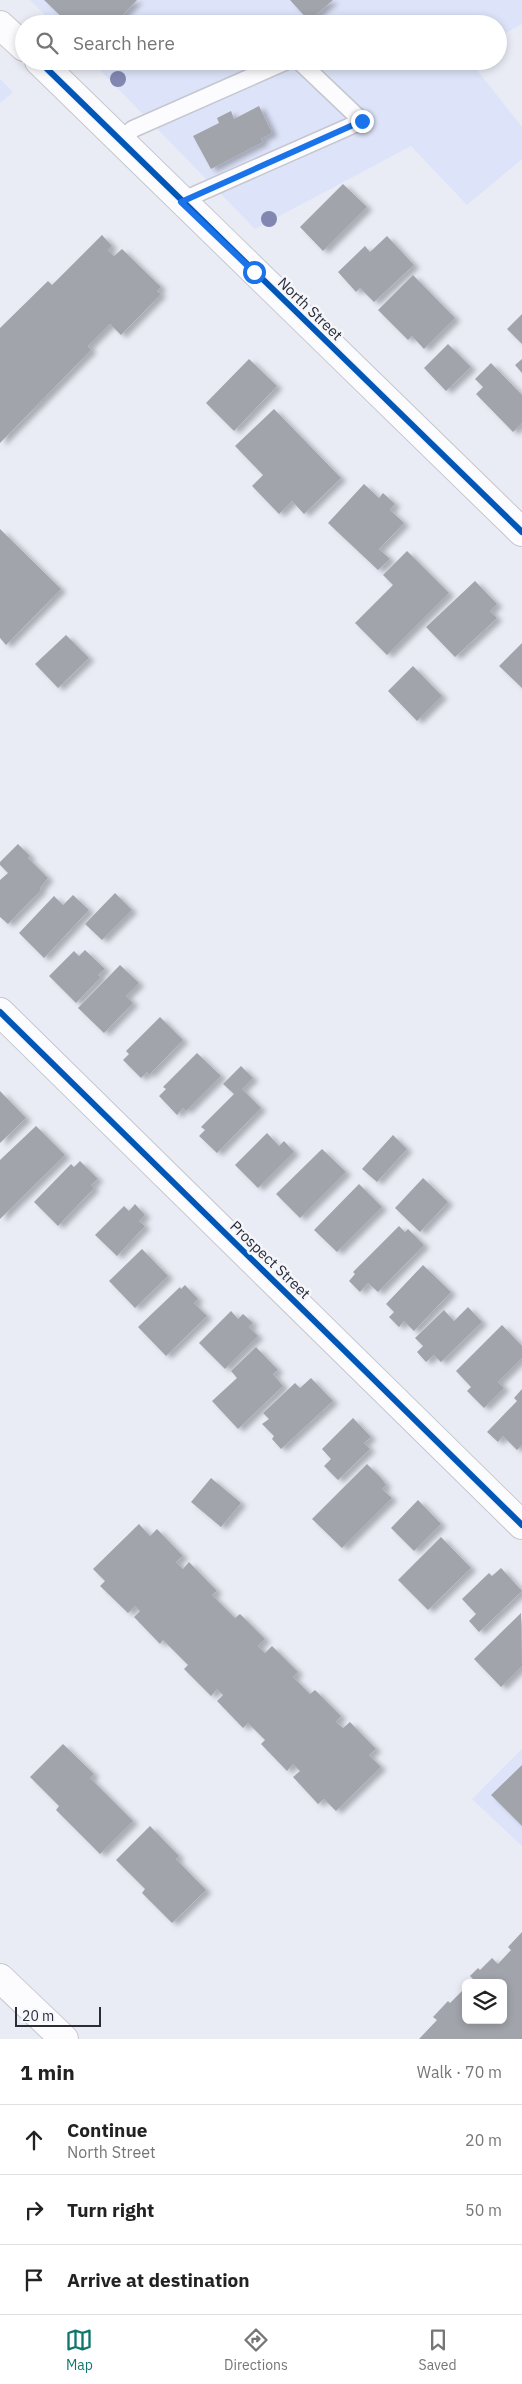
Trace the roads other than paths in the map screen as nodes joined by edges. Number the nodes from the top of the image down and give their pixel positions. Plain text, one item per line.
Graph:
1 (0, 25) edge
2 (15, 39) edge
3 (48, 70) edge
4 (267, 70) edge
5 (308, 70) edge
6 (120, 141) junction
7 (181, 202) junction
8 (521, 530) edge
9 (0, 1012) edge
10 (522, 1525) edge
11 (0, 1978) edge
12 (64, 2039) edge

1 - 2 main road
3 - 6 main road, North Street
4 - 6 lane
5 - 7 lane
6 - 7 main road, North Street
7 - 8 main road, North Street
9 - 10 main road, Prospect Street
11 - 12 main road

